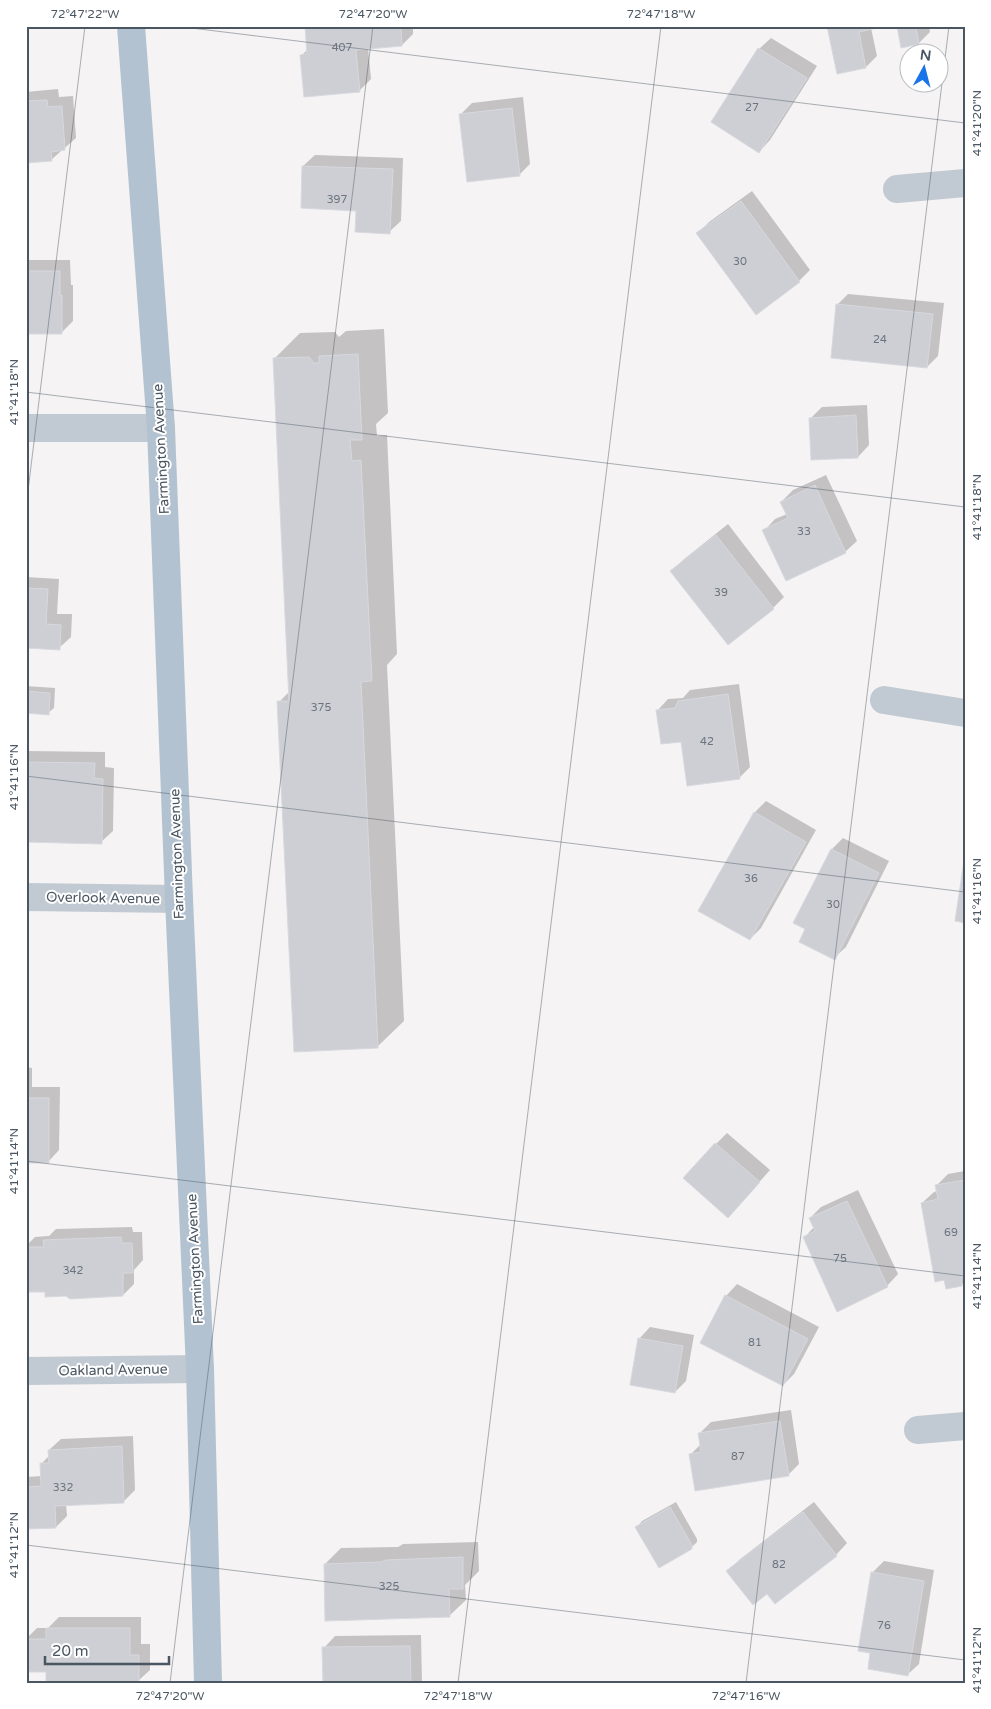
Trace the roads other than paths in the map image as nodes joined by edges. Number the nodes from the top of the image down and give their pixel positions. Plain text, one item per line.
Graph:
1 (131, 26) edge
2 (965, 183) edge
3 (897, 190) dead end
4 (26, 428) edge
5 (161, 428) junction
6 (884, 700) dead end
7 (965, 713) edge
8 (26, 897) edge
9 (179, 899) junction
10 (200, 1369) junction
11 (26, 1371) edge
12 (965, 1426) edge
13 (918, 1430) dead end
14 (208, 1683) edge

1 - 5 main road, Farmington Avenue
2 - 3 street
4 - 5 street
5 - 9 main road, Farmington Avenue
6 - 7 street
8 - 9 street, Overlook Avenue
9 - 10 main road, Farmington Avenue
10 - 11 street, Oakland Avenue
10 - 14 main road, Farmington Avenue
12 - 13 street

